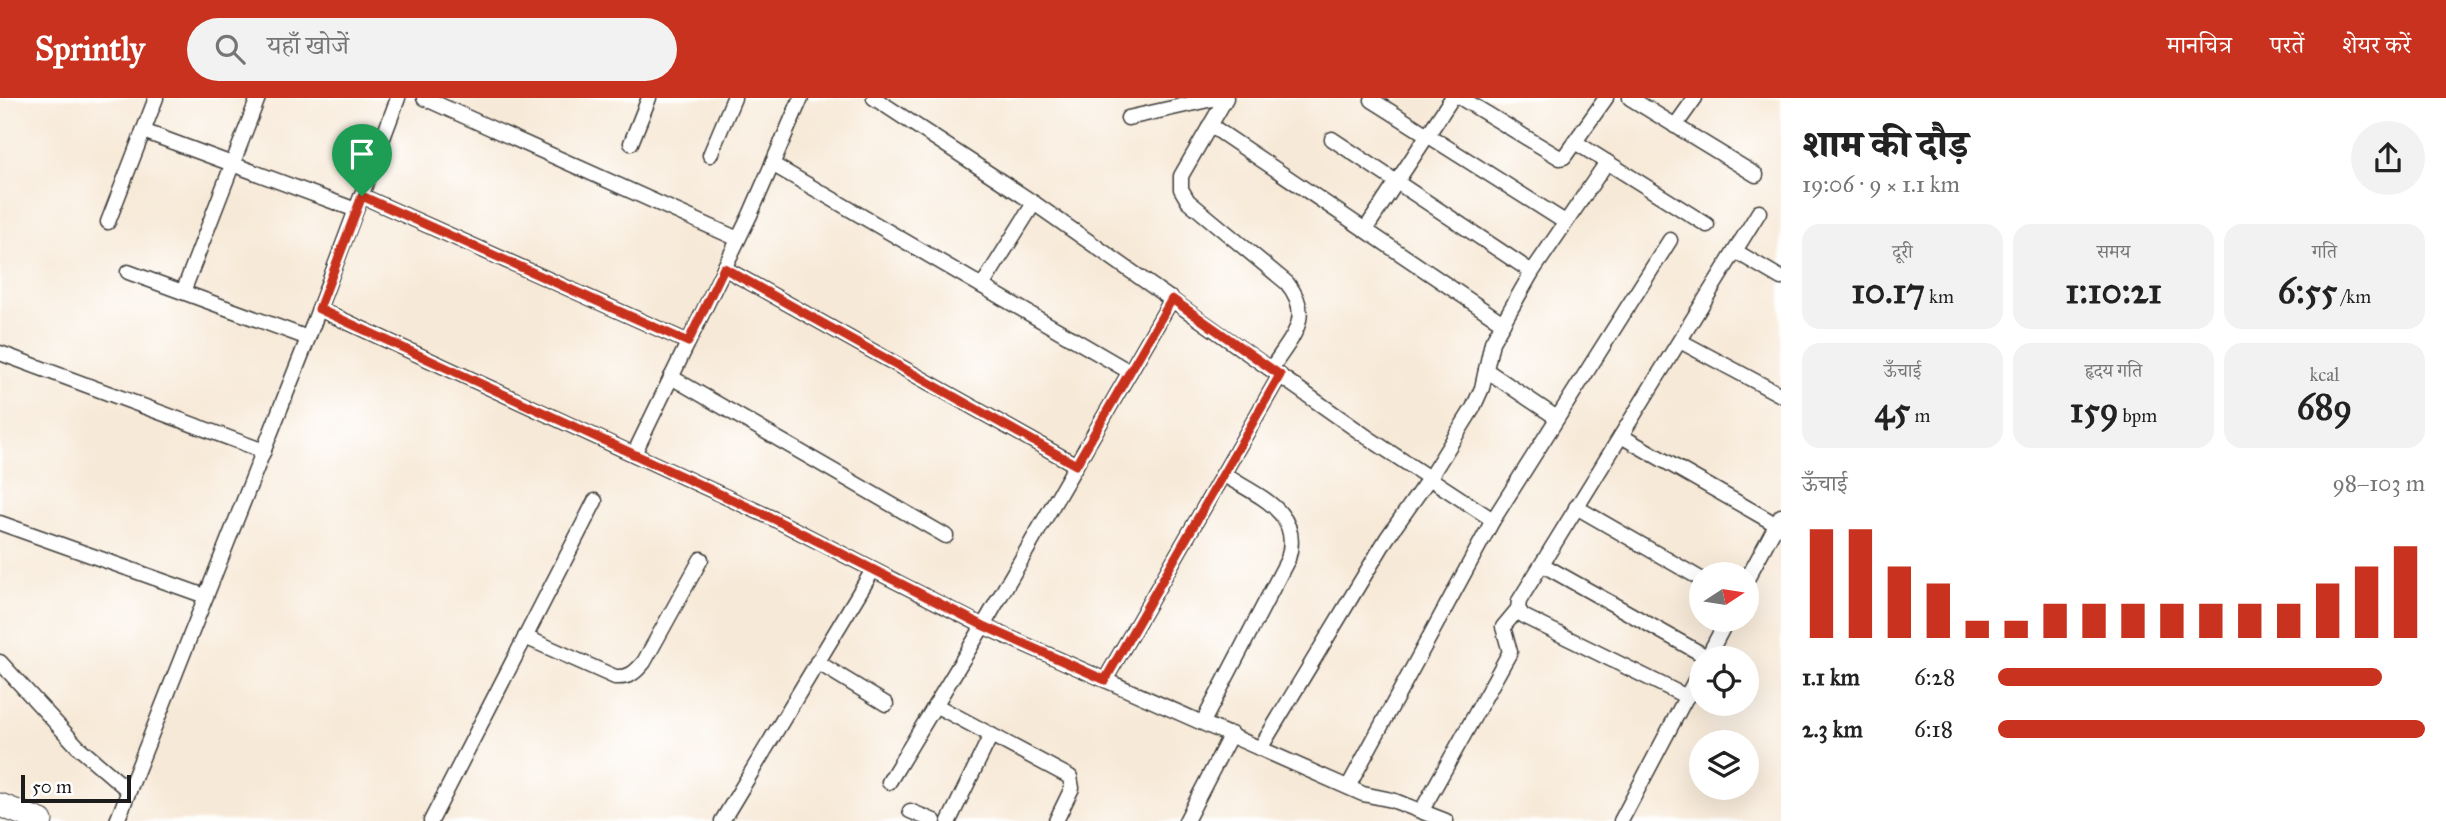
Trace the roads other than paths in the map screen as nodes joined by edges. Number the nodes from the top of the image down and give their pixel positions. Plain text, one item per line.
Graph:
1 (156, 98) edge
2 (258, 98) edge
3 (398, 98) edge
4 (424, 98) edge
5 (649, 98) edge
6 (734, 98) edge
7 (801, 98) edge
8 (874, 98) edge
9 (1226, 98) edge
10 (1452, 98) edge
11 (1461, 98) edge
12 (1606, 98) edge
13 (1630, 98) edge
14 (1695, 98) edge
15 (1208, 99) edge
16 (1372, 100) dead end
17 (1128, 118) dead end
18 (1210, 125) junction
19 (1675, 126) junction
20 (143, 131) junction
21 (1427, 136) junction
22 (1332, 139) dead end
23 (1575, 142) junction
24 (631, 143) dead end
25 (710, 155) dead end
26 (1606, 162) junction
27 (232, 164) junction
28 (772, 164) junction
29 (1756, 175) dead end
30 (1398, 182) junction
31 (362, 196) junction
32 (1034, 203) junction
33 (356, 210) junction
34 (1759, 212) dead end
35 (108, 222) dead end
36 (1564, 222) junction
37 (1707, 225) dead end
38 (1365, 230) junction
39 (738, 239) junction
40 (1670, 240) dead end
41 (1735, 251) junction
42 (724, 268) junction
43 (128, 272) dead end
44 (1532, 272) junction
45 (1781, 278) edge
46 (982, 286) junction
47 (183, 292) junction
48 (1172, 299) junction
49 (319, 309) junction
50 (1503, 323) junction
51 (308, 338) junction
52 (1680, 341) junction
53 (688, 342) junction
54 (0, 353) edge
55 (1486, 370) junction
56 (1130, 372) junction
57 (1275, 372) junction
58 (671, 377) junction
59 (1781, 395) edge
60 (1557, 418) junction
61 (1621, 436) junction
62 (264, 451) junction
63 (634, 454) junction
64 (1076, 465) junction
65 (1223, 474) junction
66 (1430, 477) junction
67 (595, 501) dead end
68 (1576, 508) junction
69 (1493, 520) junction
70 (1779, 520) edge
71 (0, 523) edge
72 (946, 536) dead end
73 (701, 559) dead end
74 (1756, 562) edge
75 (1543, 565) junction
76 (873, 569) junction
77 (1689, 572) edge
78 (205, 596) junction
79 (1518, 609) junction
80 (984, 626) junction
81 (525, 637) junction
82 (1689, 652) edge
83 (0, 662) edge
84 (817, 662) junction
85 (1105, 680) junction
86 (1689, 693) edge
87 (1687, 697) junction
88 (886, 704) dead end
89 (935, 705) junction
90 (1203, 722) junction
91 (991, 734) junction
92 (1231, 734) junction
93 (1261, 747) junction
94 (889, 782) dead end
95 (1348, 787) junction
96 (130, 790) junction
97 (1422, 810) junction
98 (910, 811) dead end
99 (5, 812) edge
100 (41, 821) edge
101 (117, 821) edge
102 (431, 821) edge
103 (722, 821) edge
104 (933, 821) edge
105 (948, 821) edge
106 (1056, 821) edge
107 (1186, 821) edge
108 (1446, 821) edge
109 (1620, 821) edge

1 - 20 street
2 - 27 street
3 - 31 street
4 - 39 street
5 - 24 street
6 - 25 street
7 - 28 street
8 - 32 street
9 - 18 street
10 - 21 street
11 - 23 street
12 - 23 street
13 - 19 street
14 - 19 street
15 - 17 street
16 - 21 street
18 - 38 street
18 - 57 street
19 - 29 street
20 - 27 street
20 - 35 street
21 - 30 street
21 - 36 street
22 - 30 street
23 - 26 street
26 - 36 street
26 - 37 street
27 - 33 street
27 - 47 street
28 - 39 street
28 - 46 street
30 - 38 street
30 - 44 street
31 - 33 street
31 - 53 street
32 - 46 street
32 - 48 street
33 - 49 street
34 - 41 street
36 - 44 street
38 - 50 street
39 - 42 street
40 - 60 street
41 - 45 street
41 - 52 street
42 - 53 street
42 - 64 street
43 - 47 street
44 - 50 street
46 - 56 street
47 - 51 street
48 - 56 street
48 - 57 street
49 - 51 street
49 - 63 street
50 - 55 street
51 - 62 street
52 - 59 street
52 - 61 street
53 - 58 street
54 - 62 street
55 - 60 street
55 - 66 street
56 - 64 street
57 - 65 street
57 - 66 street
58 - 63 street
58 - 72 street
60 - 69 street
61 - 68 street
61 - 70 street
62 - 78 street
63 - 76 street
64 - 80 street
65 - 85 street
65 - 90 street
66 - 69 street
66 - 93 street
67 - 81 street
68 - 75 street
68 - 77 street
69 - 95 street
70 - 74 street
71 - 78 street
73 - 81 street
75 - 79 street
75 - 82 street
76 - 80 street
76 - 84 street
78 - 96 street
79 - 87 street
79 - 97 street
80 - 85 street
80 - 89 street
81 - 102 street
83 - 96 street
84 - 88 street
84 - 103 street
85 - 90 street
86 - 87 street
87 - 109 street
89 - 91 street
89 - 94 street
90 - 92 street
91 - 105 street
91 - 106 street
92 - 93 street
92 - 107 street
93 - 95 street
95 - 97 street
96 - 101 street
97 - 108 street
98 - 104 street
99 - 100 main road

